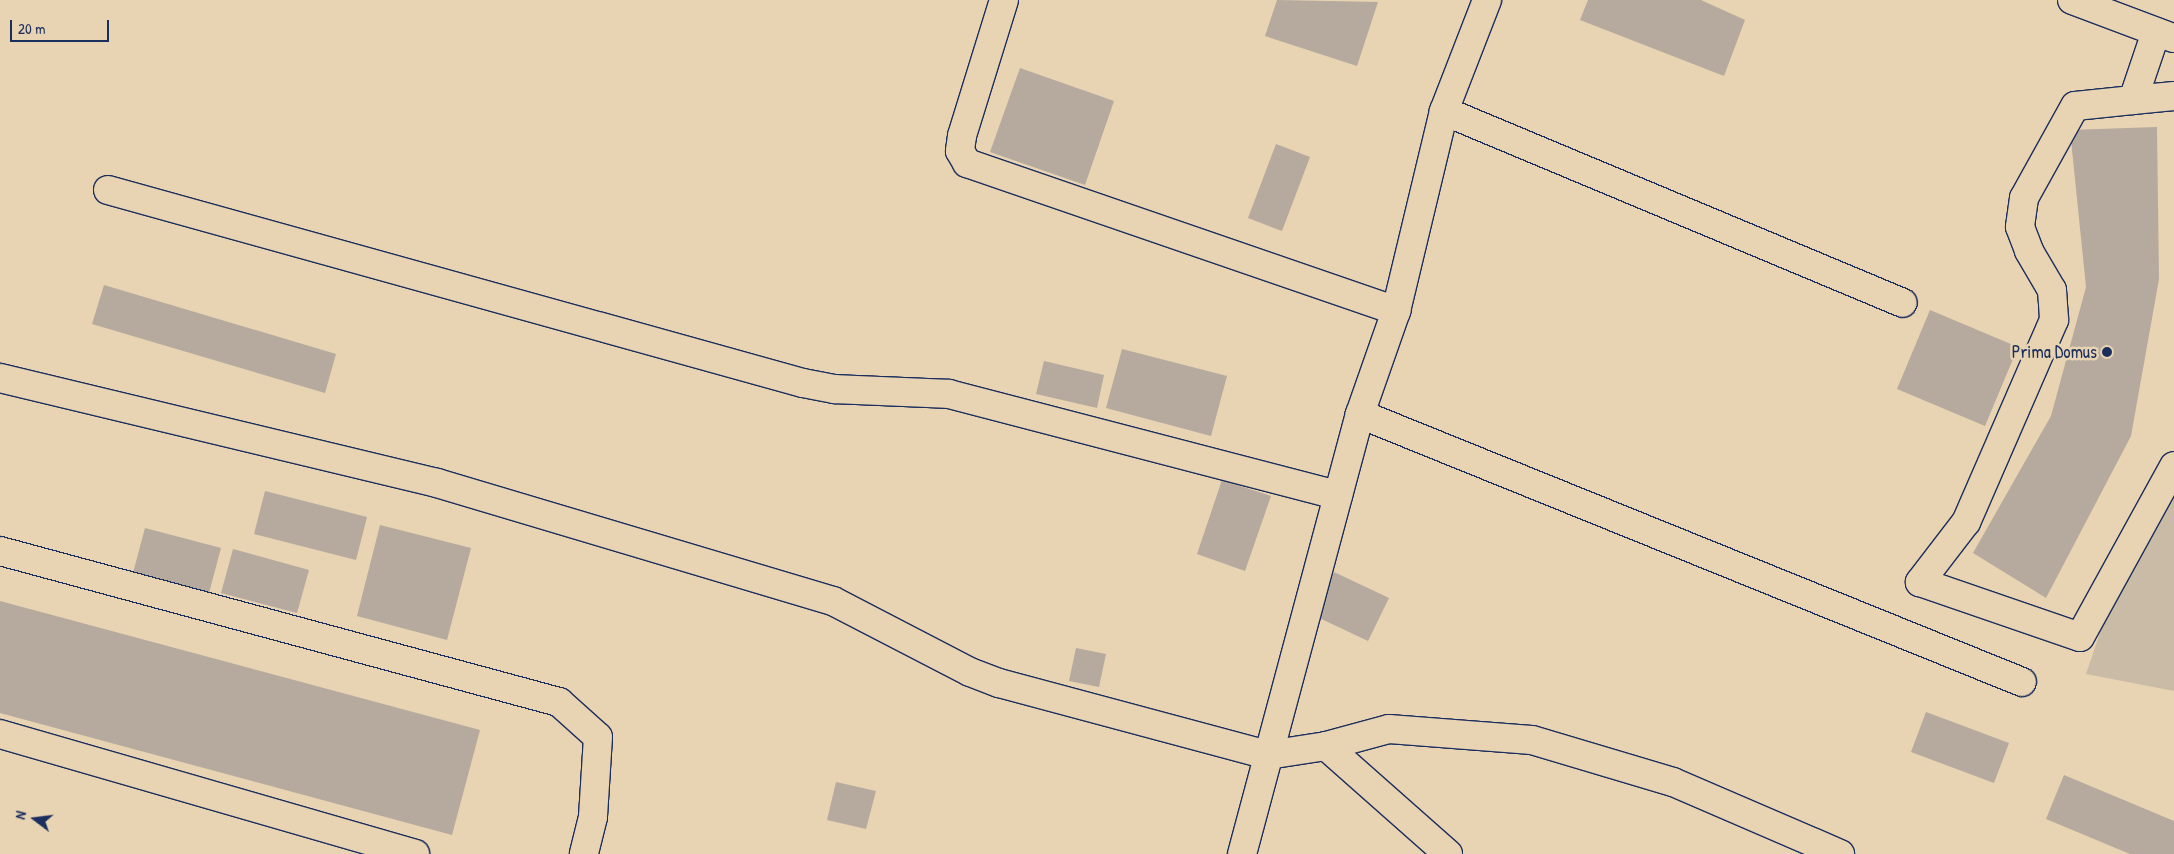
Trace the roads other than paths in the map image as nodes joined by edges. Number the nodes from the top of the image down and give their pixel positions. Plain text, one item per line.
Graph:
1 (1004, 0) edge
2 (1487, 0) edge
3 (2072, 0) edge
4 (2165, 35) edge
5 (2174, 96) edge
6 (2133, 100) junction
7 (1444, 111) junction
8 (108, 190) dead end
9 (1902, 303) dead end
10 (1396, 311) junction
11 (0, 378) edge
12 (1360, 414) junction
13 (2174, 466) edge
14 (1338, 495) junction
15 (0, 551) edge
16 (2022, 682) dead end
17 (0, 734) edge
18 (1326, 746) junction
19 (1268, 755) junction
20 (415, 854) edge
21 (584, 854) edge
22 (1242, 854) edge
23 (1448, 854) edge
24 (1840, 854) edge

1 - 10 street
2 - 7 street
3 - 4 street
4 - 6 street
5 - 6 street
6 - 13 street
7 - 9 street
7 - 10 street
8 - 14 street
10 - 12 street
11 - 19 street
12 - 14 street
12 - 16 street
14 - 19 street
15 - 21 street
17 - 20 street
18 - 19 street
18 - 23 street
18 - 24 street
19 - 22 street

